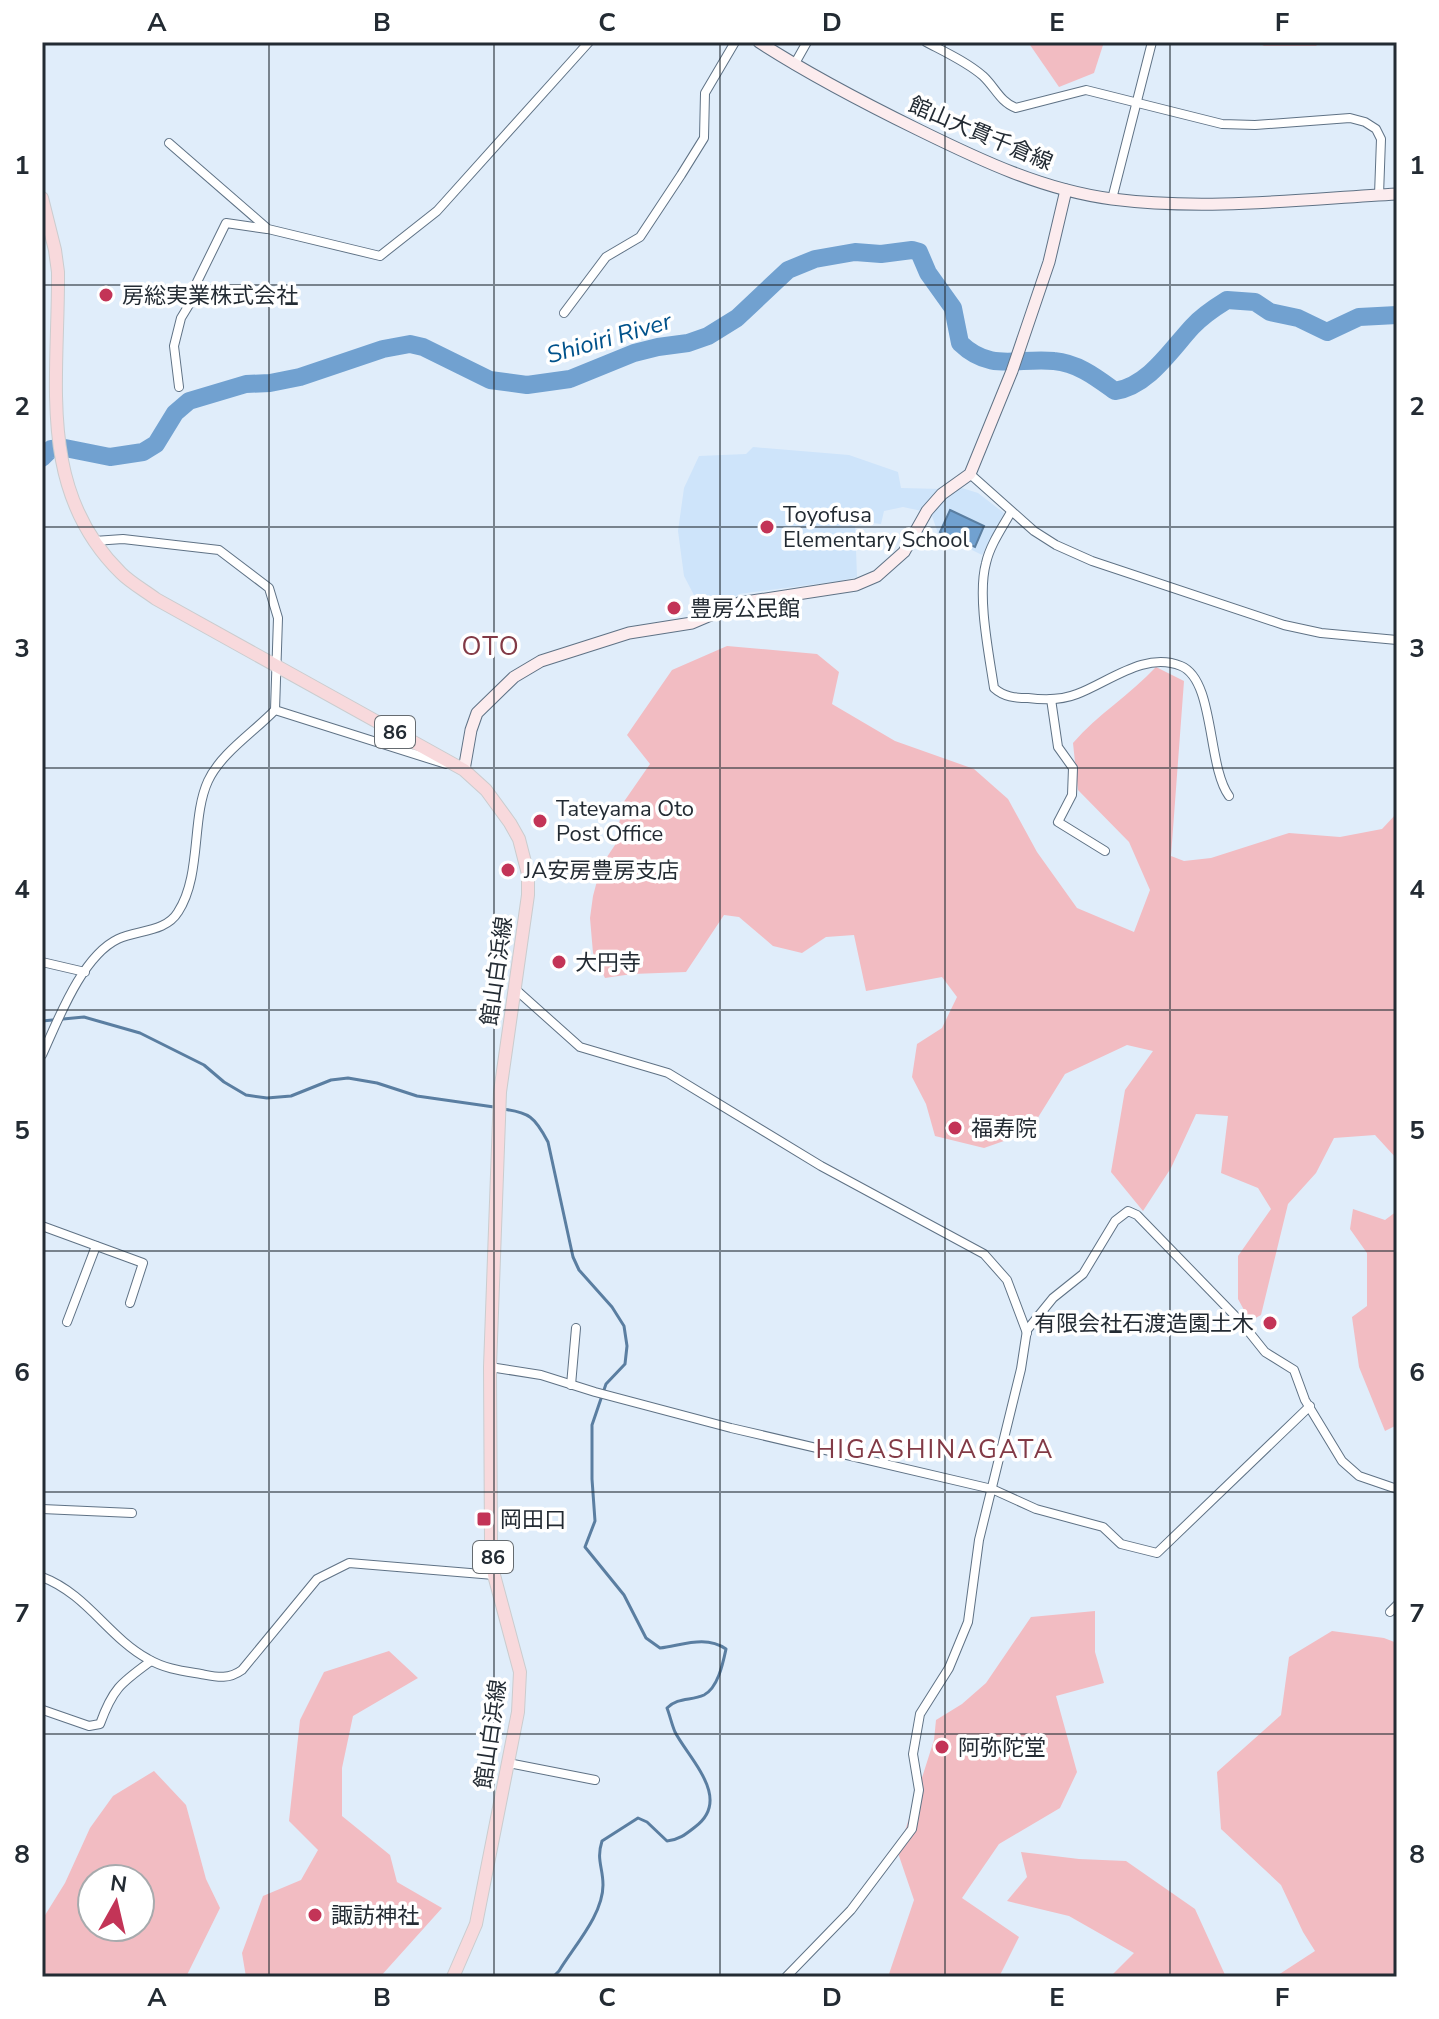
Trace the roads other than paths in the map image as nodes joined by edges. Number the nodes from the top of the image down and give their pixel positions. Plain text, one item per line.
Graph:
1 (589, 42) edge
2 (735, 42) edge
3 (759, 42) edge
4 (807, 42) edge
5 (926, 42) edge
6 (1152, 42) edge
7 (794, 65) junction
8 (1138, 101) junction
9 (169, 143) dead end
10 (1066, 190) junction
11 (1397, 194) edge
12 (1379, 195) junction
13 (42, 198) edge
14 (1112, 199) junction
15 (268, 229) junction
16 (564, 313) dead end
17 (179, 387) dead end
18 (970, 474) junction
19 (1011, 512) junction
20 (94, 541) junction
21 (1397, 640) edge
22 (276, 666) junction
23 (1051, 699) junction
24 (275, 710) junction
25 (464, 770) junction
26 (1229, 796) dead end
27 (1105, 851) dead end
28 (42, 962) edge
29 (85, 972) junction
30 (514, 988) junction
31 (42, 1055) edge
32 (42, 1226) edge
33 (96, 1246) junction
34 (130, 1303) dead end
35 (67, 1322) dead end
36 (576, 1328) dead end
37 (1028, 1334) junction
38 (490, 1367) junction
39 (571, 1385) junction
40 (1310, 1406) junction
41 (992, 1489) junction
42 (1397, 1489) edge
43 (42, 1509) edge
44 (132, 1513) dead end
45 (494, 1575) junction
46 (42, 1577) edge
47 (151, 1661) junction
48 (42, 1711) edge
49 (508, 1763) junction
50 (595, 1780) dead end
51 (453, 1977) edge
52 (786, 1977) edge

1 - 15 street
2 - 16 street
3 - 7 street, 館山大貫千倉線
4 - 7 street
5 - 8 street
6 - 8 street
7 - 10 street, 館山大貫千倉線
8 - 12 street
8 - 14 street
9 - 15 street
10 - 14 street, 館山大貫千倉線
10 - 18 street
11 - 12 street, 館山大貫千倉線
12 - 14 street, 館山大貫千倉線
13 - 20 main road, 館山白浜線 / 86
15 - 17 street
18 - 19 street
18 - 25 street
19 - 21 street
19 - 23 street
20 - 22 main road, 館山白浜線 / 86
20 - 22 street
22 - 24 street
22 - 25 main road, 館山白浜線 / 86
23 - 26 street
23 - 27 street
24 - 25 street
24 - 29 street
25 - 30 main road, 館山白浜線 / 86
28 - 29 street
29 - 31 street
30 - 37 street
30 - 38 main road, 館山白浜線 / 86
32 - 33 street
33 - 34 street
33 - 35 street
36 - 39 street
37 - 40 street
37 - 41 street
38 - 39 street
38 - 45 main road, 館山白浜線 / 86
39 - 41 street
40 - 41 street
40 - 42 street
41 - 52 street
43 - 44 street
45 - 47 street
45 - 49 main road, 館山白浜線 / 86
46 - 47 street
47 - 48 street
49 - 50 street
49 - 51 main road, 館山白浜線 / 86

